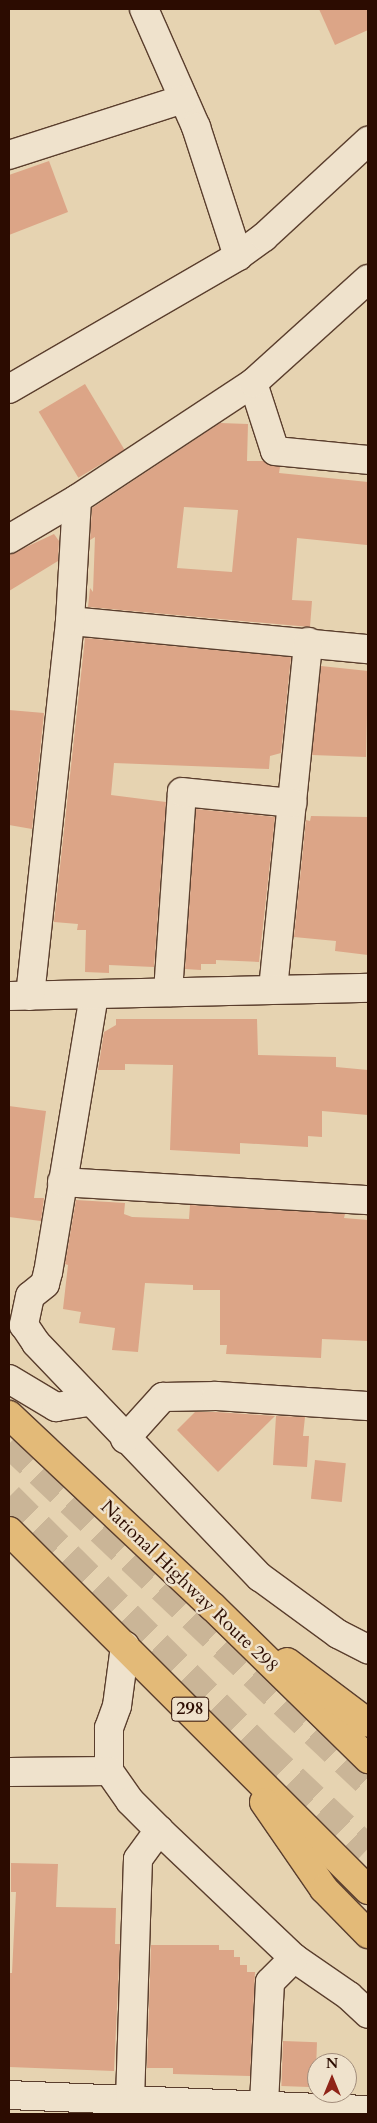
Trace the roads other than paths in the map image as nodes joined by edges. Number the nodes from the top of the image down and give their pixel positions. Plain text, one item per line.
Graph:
1 (144, 9) edge
2 (183, 99) junction
3 (368, 141) edge
4 (9, 155) edge
5 (238, 256) junction
6 (368, 279) edge
7 (252, 383) junction
8 (9, 388) edge
9 (368, 460) edge
10 (77, 500) junction
11 (9, 539) edge
12 (70, 621) junction
13 (308, 642) junction
14 (368, 649) edge
15 (292, 802) junction
16 (368, 988) edge
17 (273, 989) junction
18 (168, 992) junction
19 (94, 994) junction
20 (19, 996) edge
21 (62, 1182) junction
22 (368, 1200) edge
23 (9, 1379) edge
24 (92, 1401) junction
25 (368, 1406) edge
26 (9, 1415) edge
27 (125, 1438) junction
28 (9, 1531) edge
29 (212, 1606) junction
30 (125, 1646) junction
31 (368, 1649) edge
32 (368, 1723) edge
33 (218, 1738) junction
34 (368, 1759) edge
35 (109, 1770) junction
36 (9, 1772) edge
37 (159, 1830) junction
38 (368, 1890) edge
39 (368, 1934) edge
40 (294, 1958) junction
41 (368, 2014) edge
42 (9, 2094) edge
43 (130, 2100) junction
44 (264, 2104) junction
45 (368, 2110) edge

1 - 2 street
2 - 4 street
2 - 5 street
3 - 5 street
5 - 8 street
6 - 7 street
7 - 9 street
7 - 10 street
10 - 11 street
10 - 12 street
12 - 13 street
12 - 20 street
13 - 14 street
13 - 15 street
15 - 17 street
15 - 18 street
16 - 17 street
17 - 18 street
18 - 19 street
19 - 20 street
19 - 21 street
21 - 22 street
21 - 24 street
23 - 24 street
24 - 27 street
25 - 27 street
26 - 29 highway, National Highway Route 298
27 - 31 street
28 - 30 highway, 298
29 - 32 highway
29 - 34 highway, National Highway Route 298
30 - 33 highway, 298
30 - 35 street
33 - 38 highway, 298
33 - 39 highway
35 - 36 street
35 - 37 street
37 - 40 street
37 - 43 street
40 - 41 street
40 - 44 street
42 - 43 street
43 - 44 street
44 - 45 street

